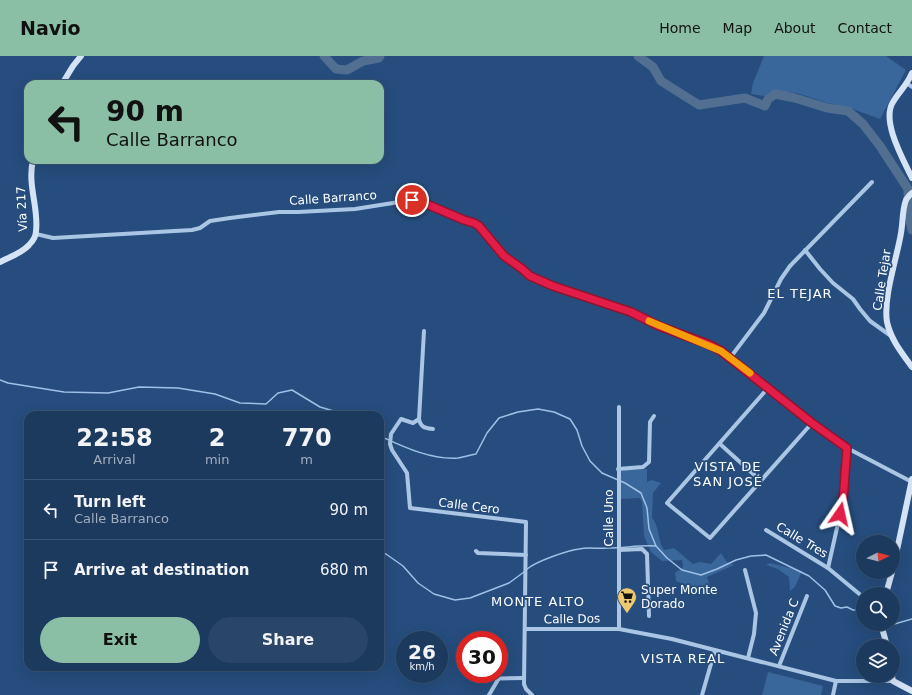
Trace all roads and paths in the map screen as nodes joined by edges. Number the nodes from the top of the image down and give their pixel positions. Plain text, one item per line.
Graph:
1 (81, 56) edge
2 (912, 73) edge
3 (64, 80) edge
4 (910, 85) edge
5 (33, 164) edge
6 (912, 178) edge
7 (872, 182) dead end
8 (912, 193) edge
9 (36, 234) junction
10 (805, 250) junction
11 (0, 262) edge
12 (424, 331) dead end
13 (891, 336) junction
14 (730, 358) junction
15 (912, 367) edge
16 (768, 388) junction
17 (619, 407) dead end
18 (654, 416) dead end
19 (419, 419) junction
20 (812, 423) junction
21 (433, 429) dead end
22 (720, 444) junction
23 (847, 448) junction
24 (618, 469) junction
25 (761, 481) junction
26 (912, 481) edge
27 (766, 530) dead end
28 (900, 539) edge
29 (619, 550) junction
30 (476, 551) dead end
31 (526, 555) junction
32 (828, 568) junction
33 (745, 570) dead end
34 (856, 591) edge
35 (808, 596) dead end
36 (649, 616) dead end
37 (619, 629) junction
38 (525, 630) junction
39 (714, 650) junction
40 (748, 658) junction
41 (779, 666) junction
42 (508, 678) edge
43 (524, 678) junction
44 (856, 680) edge
45 (836, 681) junction
46 (496, 683) edge
47 (900, 683) edge
48 (912, 691) edge
49 (489, 695) edge
50 (532, 695) edge
51 (702, 695) edge
52 (832, 695) edge

1 - 3 street
2 - 4 street
4 - 6 street
5 - 9 street, Vía 217
7 - 10 street
8 - 13 street, Calle Tejar
9 - 11 street, Vía 217
9 - 14 street, Calle Barranco
10 - 13 street
10 - 14 street
12 - 19 street
13 - 15 street, Calle Tejar
14 - 16 street, Calle Barranco
16 - 20 street, Calle Barranco
16 - 22 street
17 - 24 street, Calle Uno
18 - 24 street
19 - 21 street
19 - 31 street, Calle Cero
20 - 23 street, Calle Barranco
20 - 25 street
22 - 25 street
22 - 25 street
23 - 26 street, Calle Barranco
23 - 32 street
24 - 29 street, Calle Uno
26 - 28 street
27 - 32 street, Calle Tres
29 - 36 street
29 - 37 street, Calle Uno
30 - 31 street
31 - 38 street
32 - 34 street, Calle Tres
33 - 40 street
35 - 41 street, Avenida C
37 - 38 street, Calle Dos
37 - 39 street, Calle Dos
38 - 43 street
39 - 40 street, Calle Dos
39 - 51 street
40 - 41 street, Calle Dos
41 - 45 street, Calle Dos
42 - 43 street
43 - 50 street
44 - 45 street, Calle Dos
45 - 52 street
46 - 49 street
47 - 48 street

